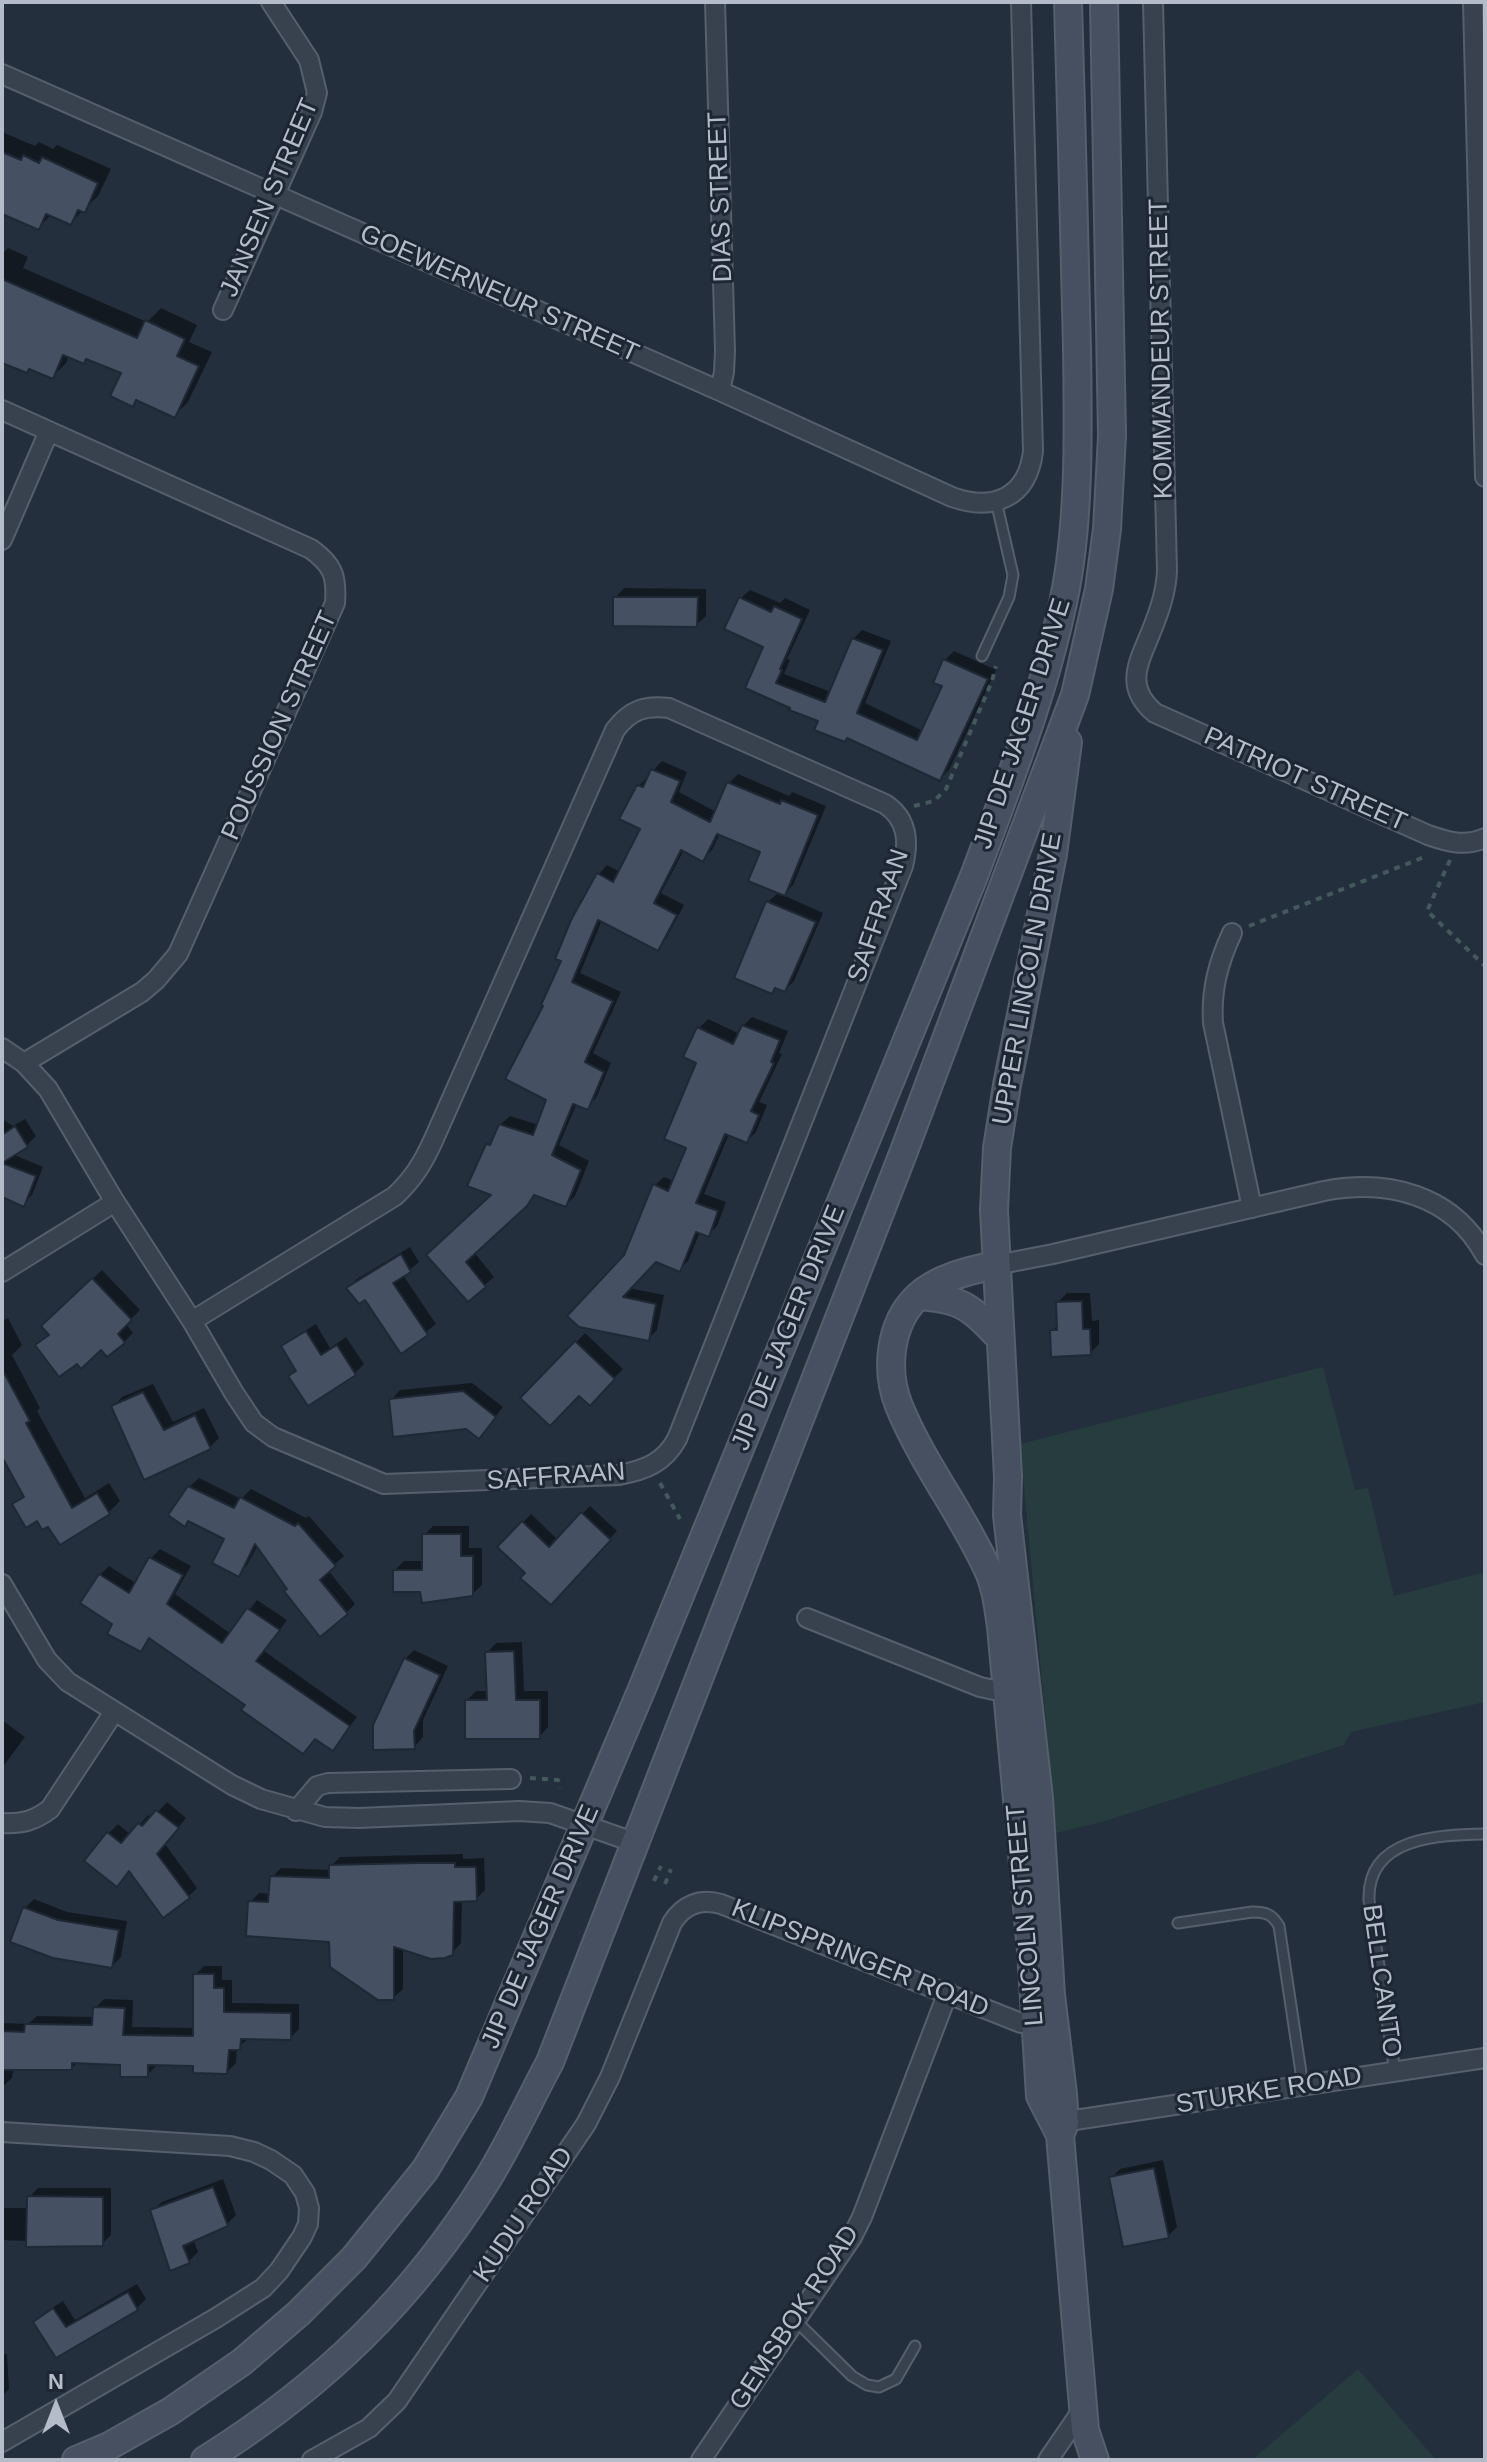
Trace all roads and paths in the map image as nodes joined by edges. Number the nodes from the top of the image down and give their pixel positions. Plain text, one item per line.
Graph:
1 (271, 2) edge
2 (715, 2) edge
3 (1021, 2) edge
4 (1068, 2) edge
5 (1104, 2) edge
6 (1153, 2) edge
7 (1473, 2) edge
8 (2, 74) edge
9 (274, 195) junction
10 (223, 310) dead end
11 (720, 391) junction
12 (2, 410) edge
13 (49, 431) junction
14 (1485, 477) edge
15 (997, 501) junction
16 (2, 540) edge
17 (991, 636) junction
18 (982, 656) dead end
19 (1138, 690) joint
20 (1075, 695) junction
21 (894, 810) junction
22 (1485, 838) edge
23 (1457, 844) junction
24 (1232, 933) joint
25 (1485, 966) edge
26 (2, 1048) edge
27 (24, 1063) junction
28 (115, 1202) junction
29 (1252, 1208) junction
30 (1485, 1255) edge
31 (996, 1265) junction
32 (2, 1272) edge
33 (918, 1296) junction
34 (192, 1321) junction
35 (999, 1337) junction
36 (651, 1467) junction
37 (680, 1519) dead end
38 (2, 1584) edge
39 (807, 1618) dead end
40 (1017, 1689) junction
41 (114, 1712) junction
42 (545, 1778) dead end
43 (511, 1779) dead end
44 (560, 1788) dead end
45 (296, 1811) junction
46 (2, 1823) edge
47 (585, 1824) junction
48 (1485, 1834) edge
49 (636, 1843) junction
50 (661, 1866) dead end
51 (671, 1869) dead end
52 (654, 1881) dead end
53 (665, 1884) dead end
54 (672, 1923) joint
55 (1178, 1923) dead end
56 (948, 1992) junction
57 (1044, 2021) junction
58 (1485, 2058) edge
59 (1395, 2072) junction
60 (1303, 2086) junction
61 (1059, 2127) junction
62 (2, 2132) edge
63 (796, 2321) junction
64 (915, 2346) dead end
65 (1085, 2418) junction
66 (2, 2442) edge
67 (76, 2460) edge
68 (205, 2460) edge
69 (312, 2460) edge
70 (701, 2460) edge
71 (1048, 2460) edge
72 (1076, 2460) edge
73 (1095, 2460) edge

1 - 9 street, JANSEN STREET
2 - 11 street, DIAS STREET
3 - 15 street
4 - 47 main road, JIP DE JAGER DRIVE
5 - 20 main road, JIP DE JAGER DRIVE
6 - 19 street, KOMMANDEUR STREET
7 - 14 street
8 - 9 street, GOEWERNEUR STREET
9 - 10 street, JANSEN STREET
9 - 11 street, GOEWERNEUR STREET
11 - 15 street, GOEWERNEUR STREET
12 - 13 street, POUSSION STREET
13 - 16 street
13 - 27 street, POUSSION STREET
15 - 17 lane
17 - 18 lane
17 - 21 path
19 - 23 street, PATRIOT STREET
20 - 31 main road, UPPER LINCOLN DRIVE
20 - 49 main road, JIP DE JAGER DRIVE
21 - 34 street, SAFFRAAN
21 - 36 street, SAFFRAAN
22 - 23 street
23 - 24 path
23 - 25 path
24 - 29 street
26 - 27 street, SAFFRAAN
27 - 28 street, SAFFRAAN
28 - 32 street
28 - 34 street, SAFFRAAN
29 - 30 street
29 - 31 street
31 - 33 main road
31 - 35 main road, UPPER LINCOLN DRIVE
33 - 35 main road
33 - 40 main road
34 - 36 street, SAFFRAAN
35 - 40 main road, UPPER LINCOLN DRIVE
36 - 37 path
38 - 41 street
39 - 40 street
40 - 57 main road, LINCOLN STREET
41 - 45 street
41 - 46 street
42 - 44 path
43 - 45 street
45 - 47 street
47 - 49 street
47 - 67 main road, JIP DE JAGER DRIVE
48 - 59 lane, BELLCANTO
49 - 68 main road, JIP DE JAGER DRIVE
50 - 52 path
51 - 53 path
54 - 56 street, KLIPSPRINGER ROAD
54 - 69 street, KUDU ROAD
55 - 60 lane
56 - 57 street, KLIPSPRINGER ROAD
56 - 63 street, GEMSBOK ROAD
57 - 61 main road, LINCOLN STREET
58 - 59 street, STURKE ROAD
59 - 60 street, STURKE ROAD
60 - 61 street, STURKE ROAD
61 - 65 main road, LINCOLN STREET
62 - 66 street
63 - 64 lane
63 - 70 street, GEMSBOK ROAD
65 - 71 street
65 - 72 main road, LINCOLN STREET
65 - 73 main road, LINCOLN STREET

